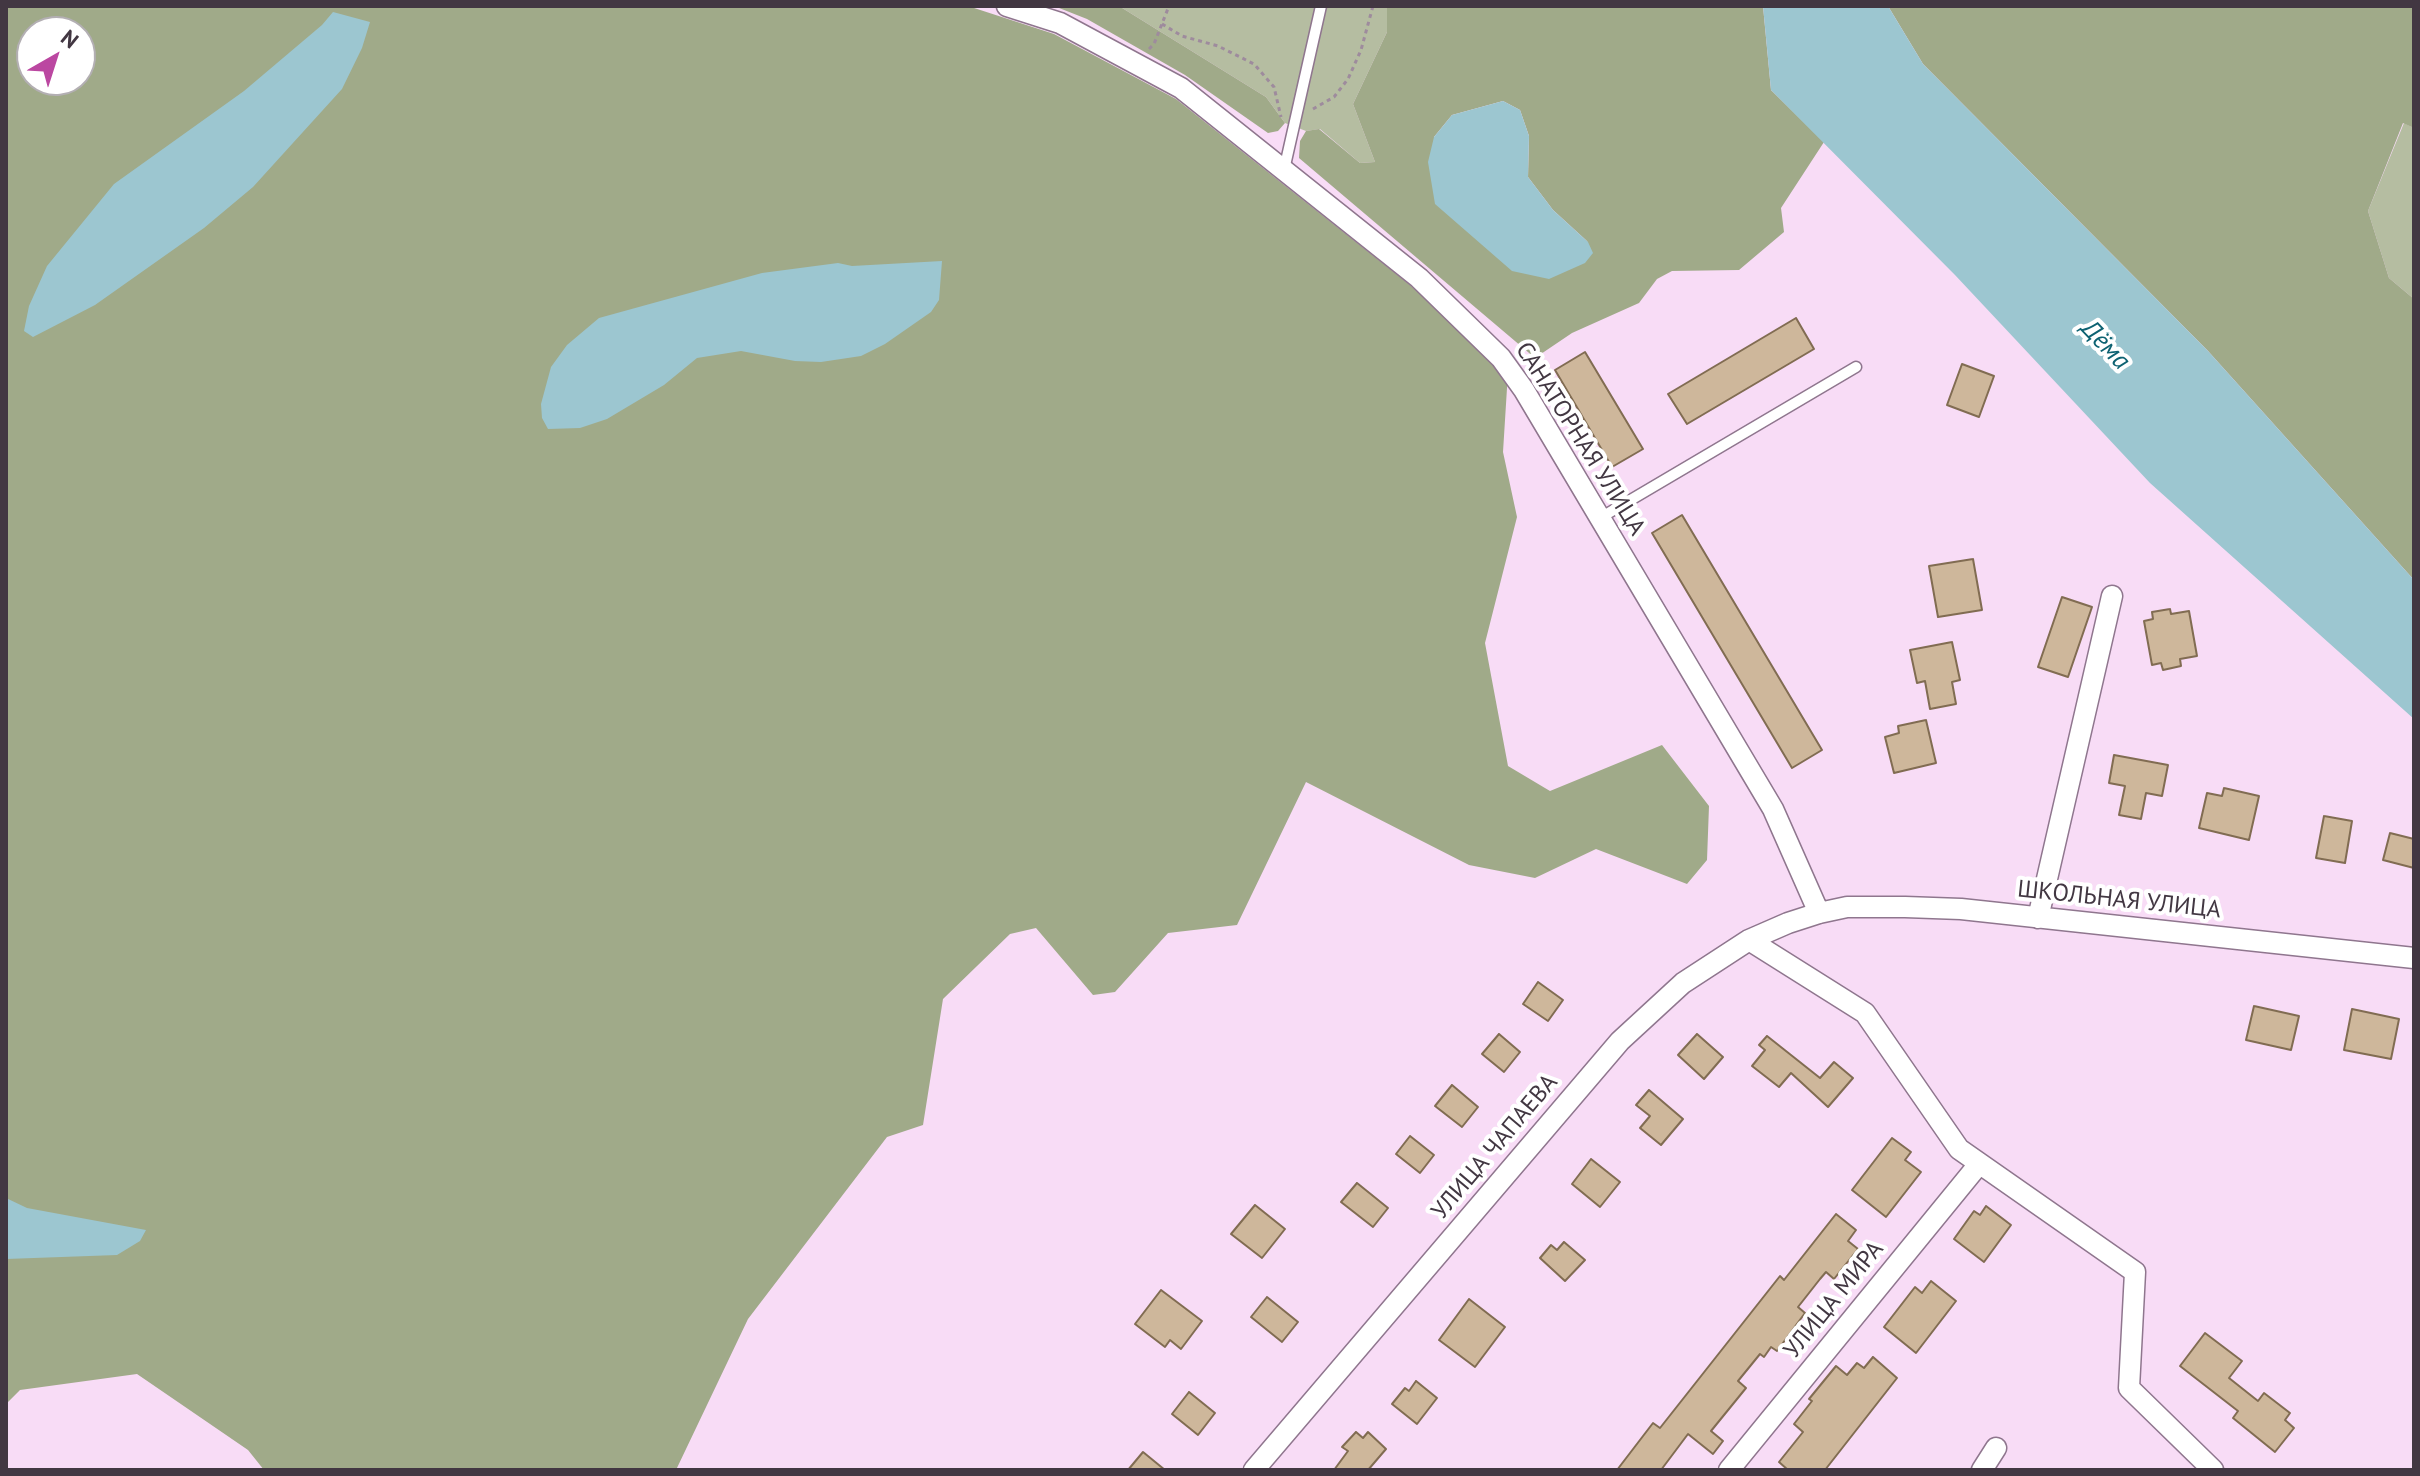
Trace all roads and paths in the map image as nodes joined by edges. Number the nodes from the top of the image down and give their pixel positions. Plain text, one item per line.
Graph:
1 (1007, 6) edge
2 (1169, 6) edge
3 (1321, 6) edge
4 (1373, 6) edge
5 (1162, 24) junction
6 (1136, 64) junction
7 (1295, 119) junction
8 (1292, 134) junction
9 (1284, 170) junction
10 (1856, 367) dead end
11 (1600, 518) junction
12 (2112, 596) dead end
13 (1819, 913) junction
14 (2038, 918) junction
15 (1749, 940) junction
16 (2414, 958) edge
17 (1979, 1164) junction
18 (1996, 1448) dead end
19 (1254, 1470) edge
20 (1729, 1470) edge
21 (1982, 1470) edge
22 (2213, 1470) edge

1 - 6 street, САНАТОРНАЯ УЛИЦА
2 - 5 path
3 - 7 lane
4 - 7 path
5 - 6 path
5 - 8 path
6 - 9 street, САНАТОРНАЯ УЛИЦА
7 - 8 lane
8 - 9 lane
9 - 11 street, САНАТОРНАЯ УЛИЦА
10 - 11 lane
11 - 13 street, САНАТОРНАЯ УЛИЦА
12 - 14 street
13 - 14 street, ШКОЛЬНАЯ УЛИЦА
13 - 15 street, УЛИЦА ЧАПАЕВА
14 - 16 street, ШКОЛЬНАЯ УЛИЦА
15 - 17 street
15 - 19 street, УЛИЦА ЧАПАЕВА
17 - 20 street, УЛИЦА МИРА
17 - 22 street
18 - 21 street

